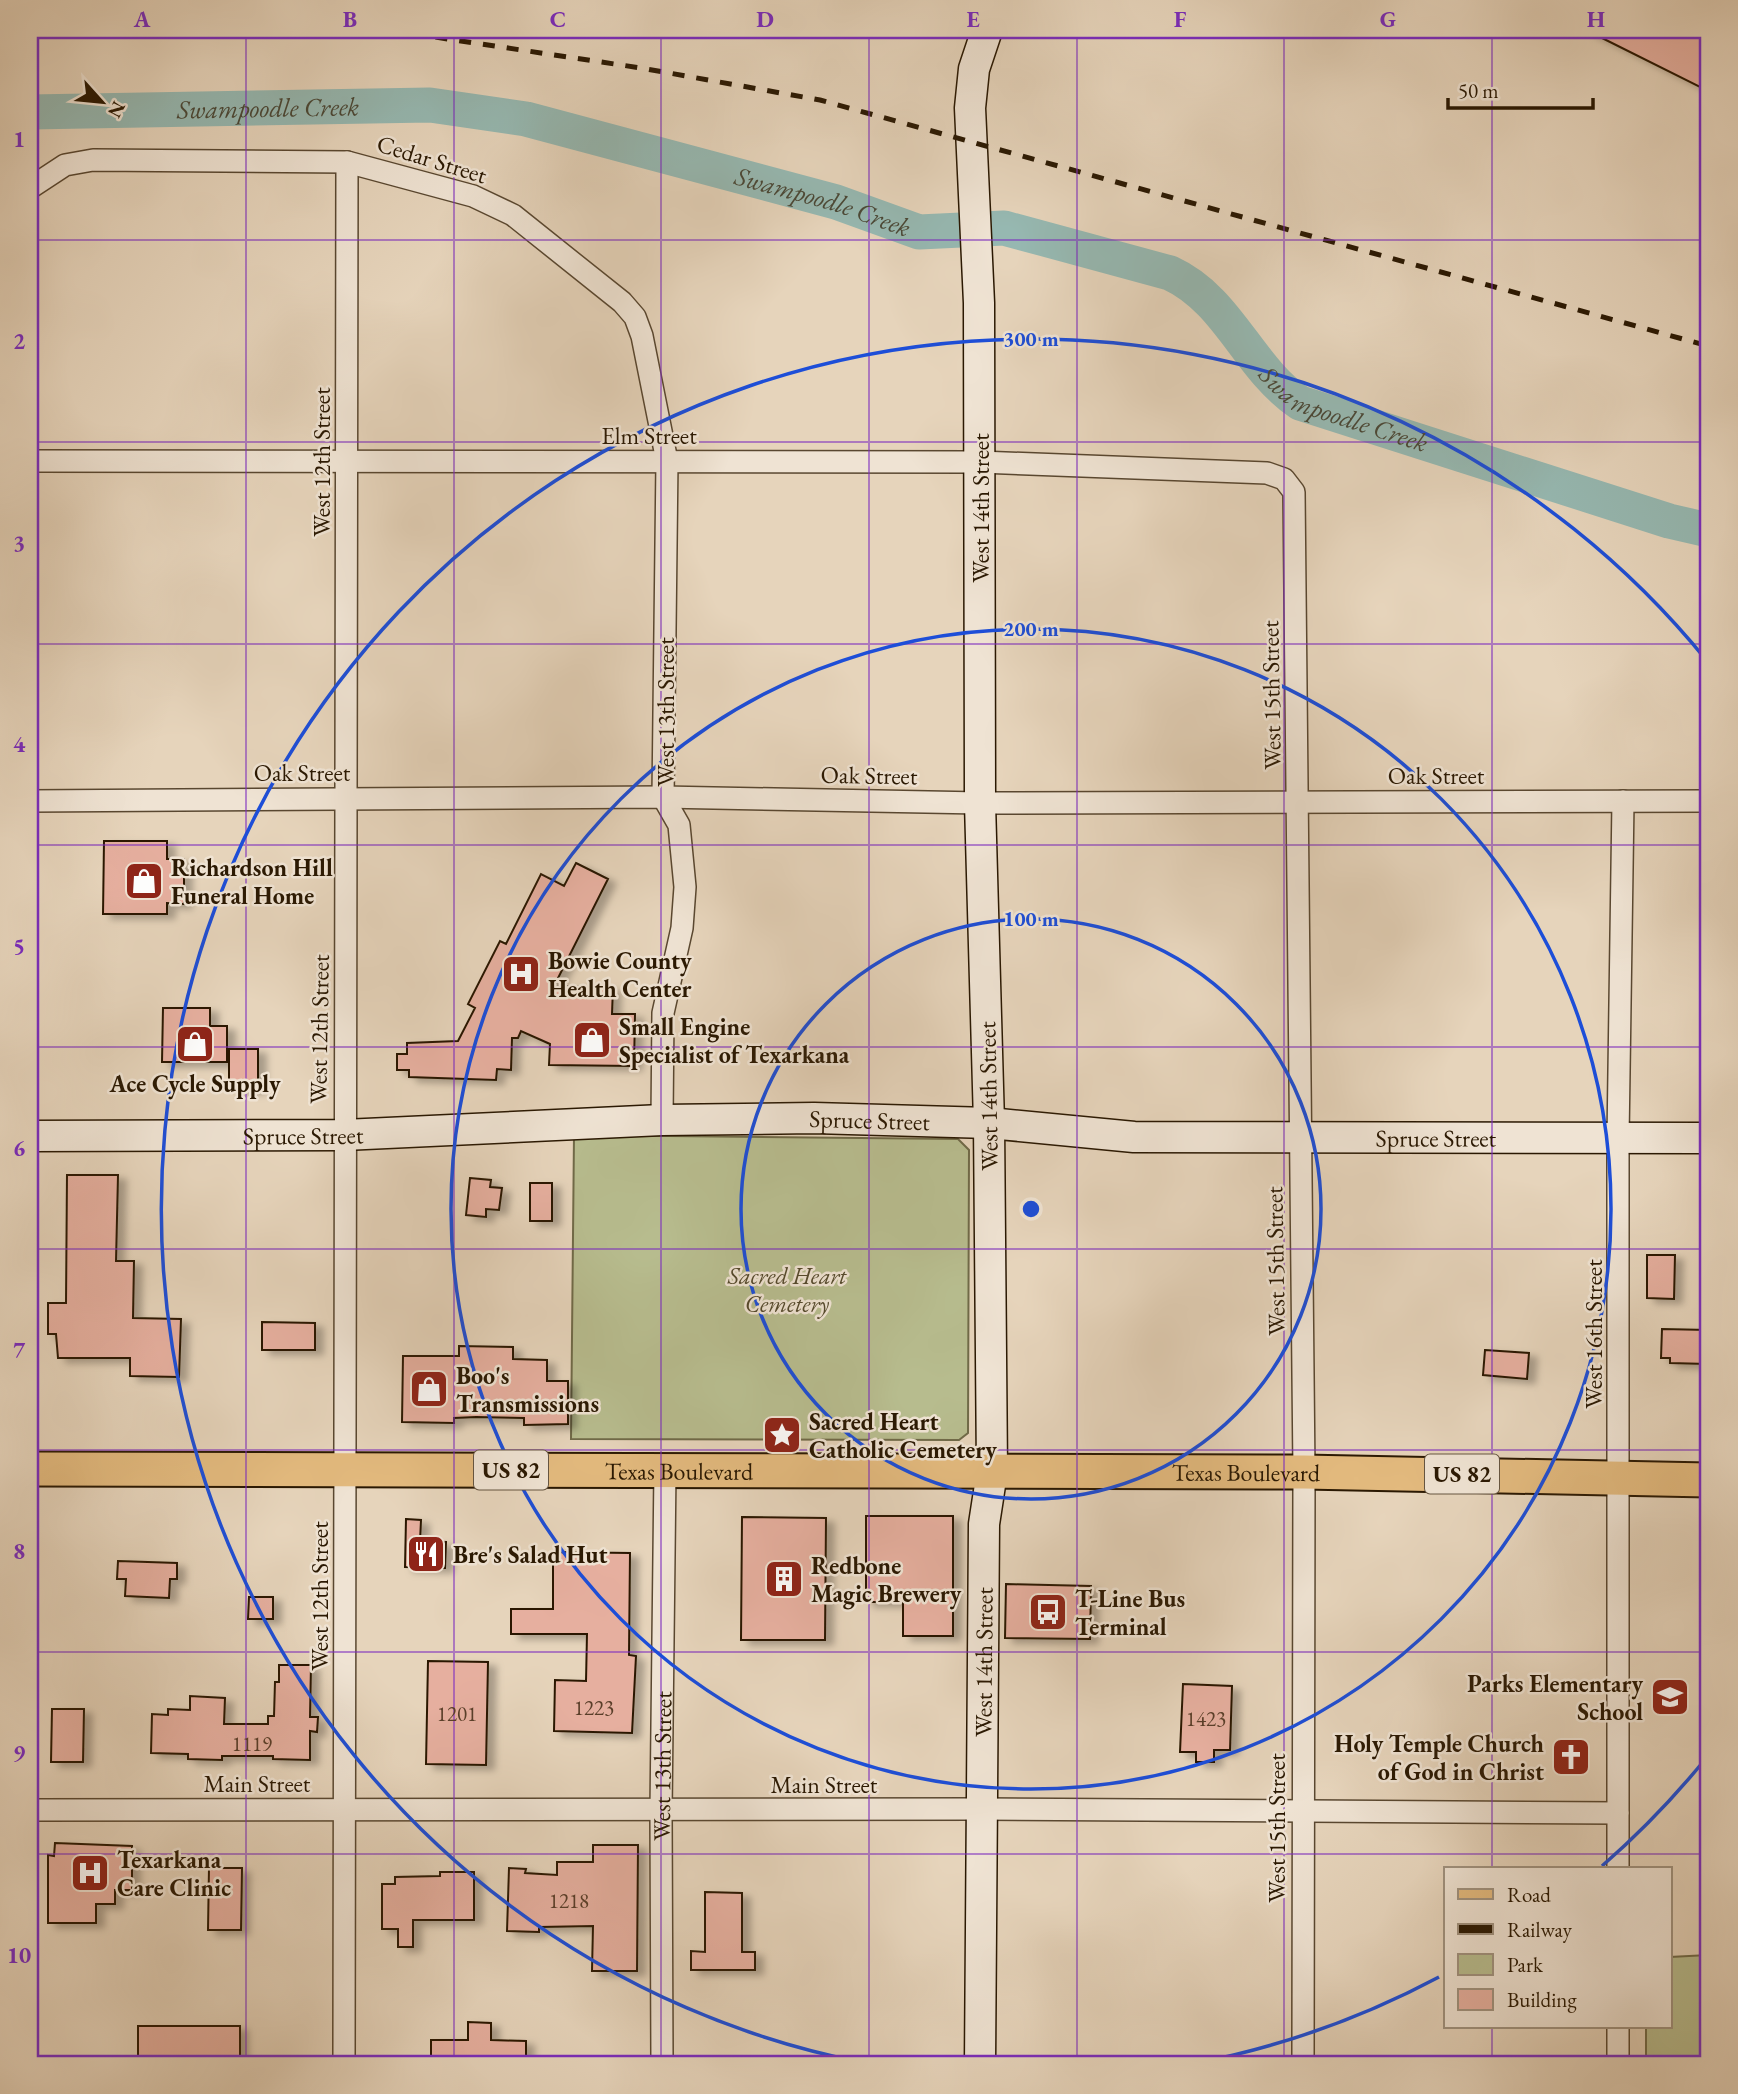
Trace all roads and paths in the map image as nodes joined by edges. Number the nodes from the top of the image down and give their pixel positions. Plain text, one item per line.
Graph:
1 (986, 30) edge
2 (347, 162) junction
3 (30, 188) edge
4 (642, 342) joint
5 (347, 460) junction
6 (30, 461) edge
7 (667, 461) junction
8 (980, 462) junction
9 (1267, 473) joint
10 (663, 797) junction
11 (347, 798) junction
12 (30, 800) edge
13 (1623, 800) junction
14 (1298, 801) junction
15 (1708, 801) edge
16 (980, 803) junction
17 (662, 1120) junction
18 (989, 1123) junction
19 (344, 1135) junction
20 (30, 1136) edge
21 (1708, 1138) edge
22 (1300, 1139) junction
23 (1618, 1139) junction
24 (30, 1469) edge
25 (346, 1470) junction
26 (665, 1470) junction
27 (992, 1472) junction
28 (1304, 1472) junction
29 (1620, 1476) junction
30 (1708, 1480) edge
31 (343, 1808) junction
32 (30, 1810) edge
33 (983, 1810) junction
34 (661, 1811) junction
35 (1302, 1813) junction
36 (1618, 1813) junction
37 (1618, 1867) edge
38 (1618, 2028) edge
39 (344, 2064) edge
40 (662, 2064) edge
41 (980, 2064) edge
42 (1303, 2064) edge
43 (1618, 2064) edge

1 - 8 street, West 14th Street
2 - 3 street, Cedar Street
2 - 4 street, Cedar Street
2 - 5 street, West 12th Street
4 - 7 street, West 13th Street
5 - 6 street, Elm Street
5 - 7 street, Elm Street
5 - 11 street, West 12th Street
7 - 8 street, Elm Street
7 - 10 street, West 13th Street
8 - 9 street, Elm Street
8 - 16 street, West 14th Street
9 - 14 street, West 15th Street
10 - 11 street, Oak Street
10 - 16 street, Oak Street
10 - 17 street, West 13th Street
11 - 12 street, Oak Street
11 - 19 street, West 12th Street
13 - 14 street, Oak Street
13 - 15 street, Oak Street
13 - 23 street, West 16th Street
14 - 16 street, Oak Street
14 - 22 street, West 15th Street
16 - 18 street, West 14th Street
17 - 18 street, Spruce Street
17 - 19 street, Spruce Street
18 - 22 street, Spruce Street
18 - 27 street, West 14th Street
19 - 20 street, Spruce Street
19 - 25 street, West 12th Street
21 - 23 street, Spruce Street
22 - 23 street, Spruce Street
22 - 28 street, West 15th Street
23 - 29 street, West 16th Street
24 - 25 main road, Texas Boulevard / US 82
25 - 26 main road, Texas Boulevard / US 82
25 - 31 street, West 12th Street
26 - 27 main road, Texas Boulevard / US 82
26 - 34 street, West 13th Street
27 - 28 main road, Texas Boulevard / US 82
27 - 33 street, West 14th Street
28 - 29 main road, Texas Boulevard / US 82
28 - 35 street, West 15th Street
29 - 30 main road, Texas Boulevard / US 82
29 - 36 street, West 16th Street
31 - 32 street, Main Street
31 - 34 street, Main Street
31 - 39 street, West 12th Street
33 - 34 street, Main Street
33 - 35 street, Main Street
33 - 41 street, West 14th Street
34 - 40 street, West 13th Street
35 - 36 street, Main Street
35 - 42 street, West 15th Street
36 - 37 street, West 16th Street
38 - 43 street

